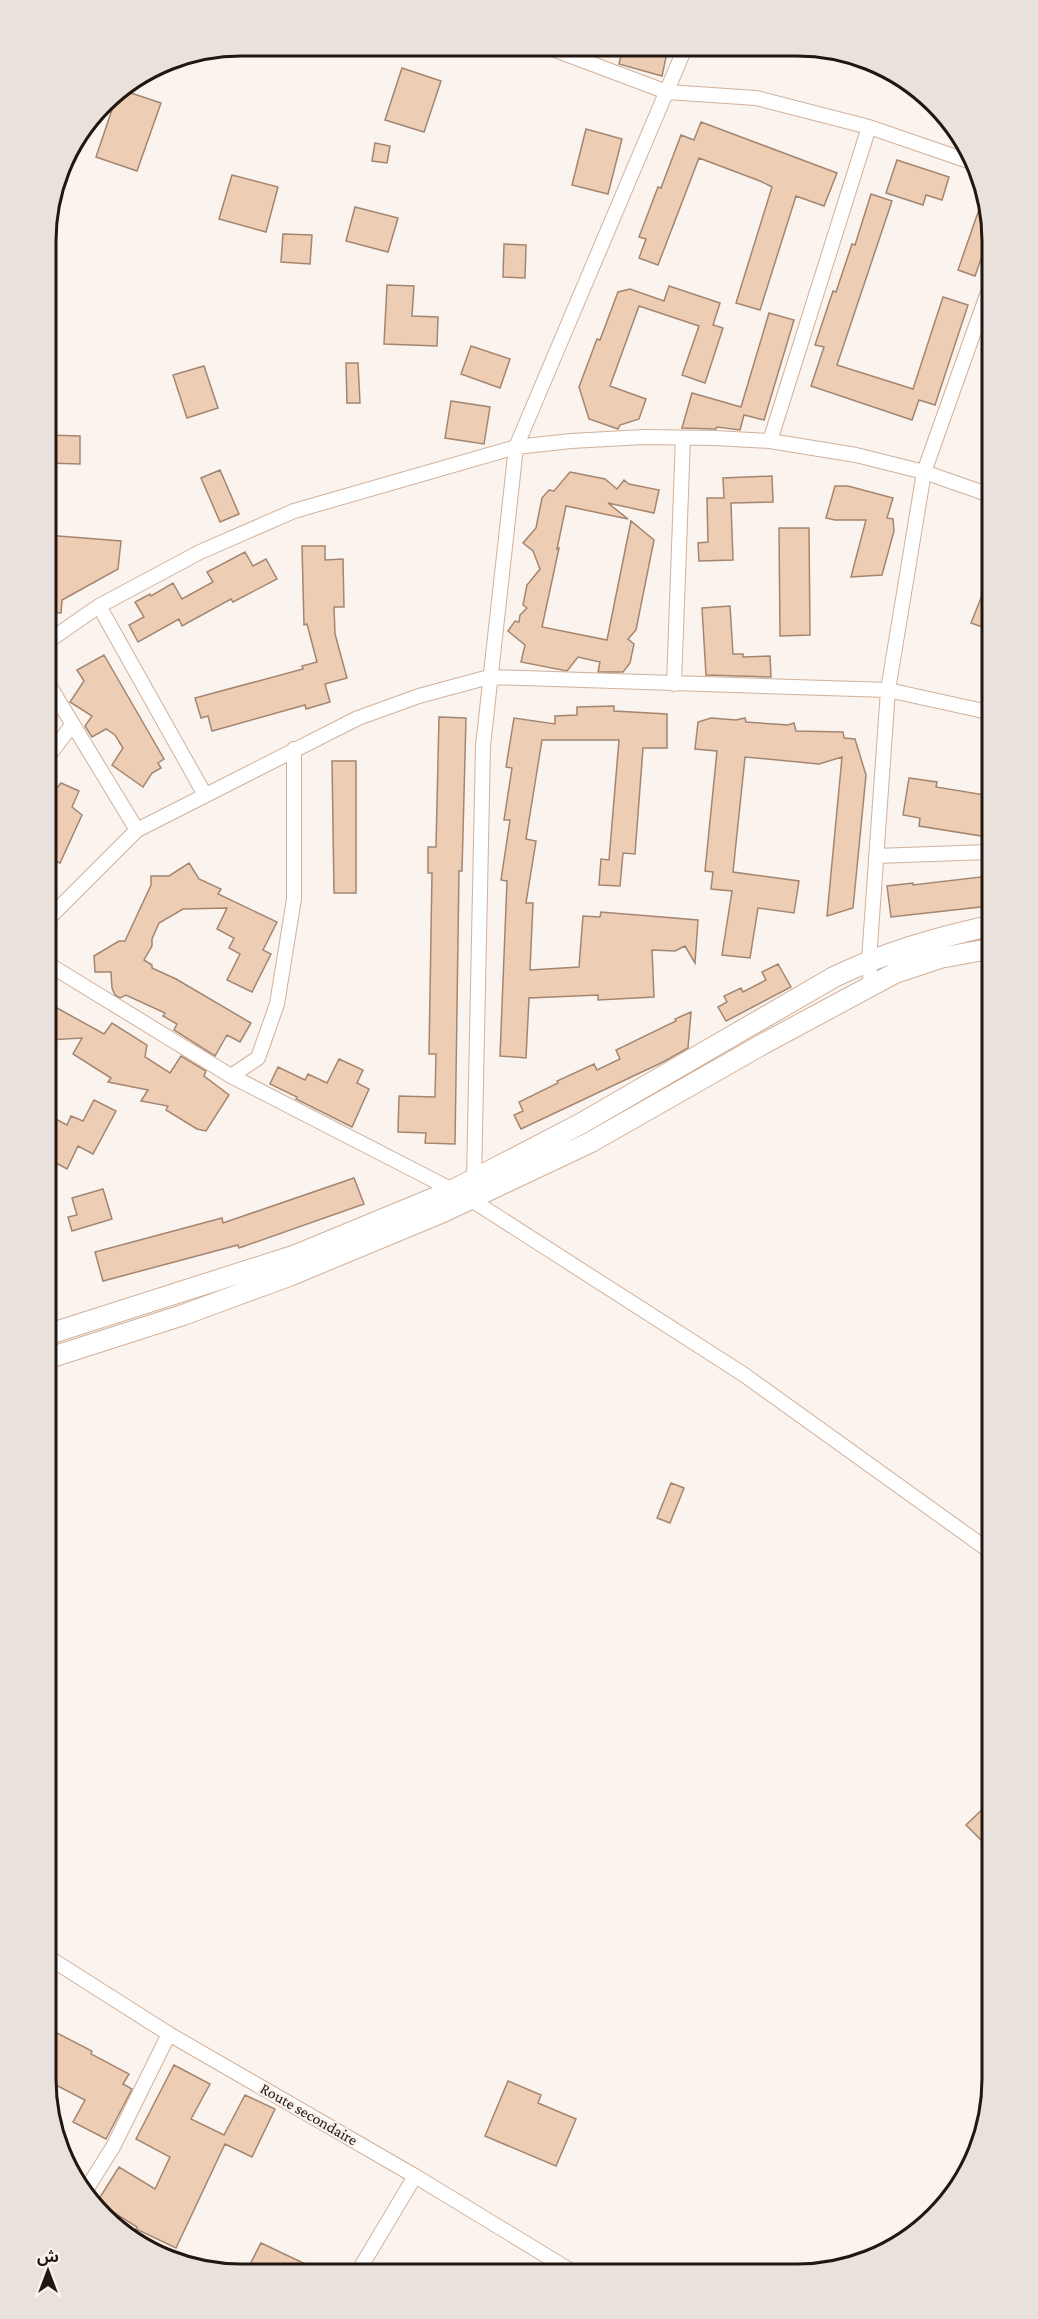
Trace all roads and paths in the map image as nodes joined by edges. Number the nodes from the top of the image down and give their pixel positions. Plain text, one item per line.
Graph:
1 (571, 56) edge
2 (681, 56) edge
3 (667, 92) junction
4 (869, 127) junction
5 (963, 159) edge
6 (982, 309) edge
7 (683, 438) junction
8 (770, 441) junction
9 (516, 447) junction
10 (924, 472) junction
11 (982, 492) edge
12 (99, 606) junction
13 (56, 636) edge
14 (489, 677) junction
15 (674, 684) junction
16 (888, 690) junction
17 (56, 697) edge
18 (982, 711) edge
19 (72, 725) junction
20 (56, 746) edge
21 (294, 749) junction
22 (205, 795) junction
23 (137, 830) junction
24 (982, 852) edge
25 (876, 856) junction
26 (56, 911) edge
27 (982, 928) edge
28 (982, 950) edge
29 (869, 960) junction
30 (56, 969) edge
31 (871, 986) junction
32 (231, 1076) junction
33 (474, 1179) junction
34 (451, 1191) junction
35 (470, 1199) junction
36 (56, 1332) edge
37 (56, 1356) edge
38 (982, 1546) edge
39 (56, 1962) edge
40 (169, 2034) junction
41 (416, 2175) junction
42 (89, 2184) edge
43 (363, 2264) edge
44 (560, 2264) edge

1 - 3 street
2 - 3 street
3 - 4 street
3 - 9 street
4 - 5 street
4 - 8 street
6 - 10 street
7 - 8 street
7 - 9 street
7 - 15 street
8 - 10 street
9 - 12 street
9 - 14 street
10 - 11 street
10 - 16 street
12 - 13 street
12 - 22 street
14 - 15 street
14 - 21 street
14 - 33 street
15 - 16 street
16 - 18 street
16 - 25 street
17 - 19 street
19 - 20 street
19 - 23 street
21 - 22 street
21 - 32 street
22 - 23 street
23 - 26 street
24 - 25 street
25 - 29 street
27 - 29 street
28 - 31 street
29 - 31 street
29 - 33 street
30 - 32 street
31 - 35 street
32 - 34 street
33 - 34 street
34 - 35 street
34 - 36 street
35 - 37 street
35 - 38 street
39 - 40 street, Route secondaire
40 - 41 street, Route secondaire
40 - 42 street
41 - 43 street
41 - 44 street, Route secondaire

